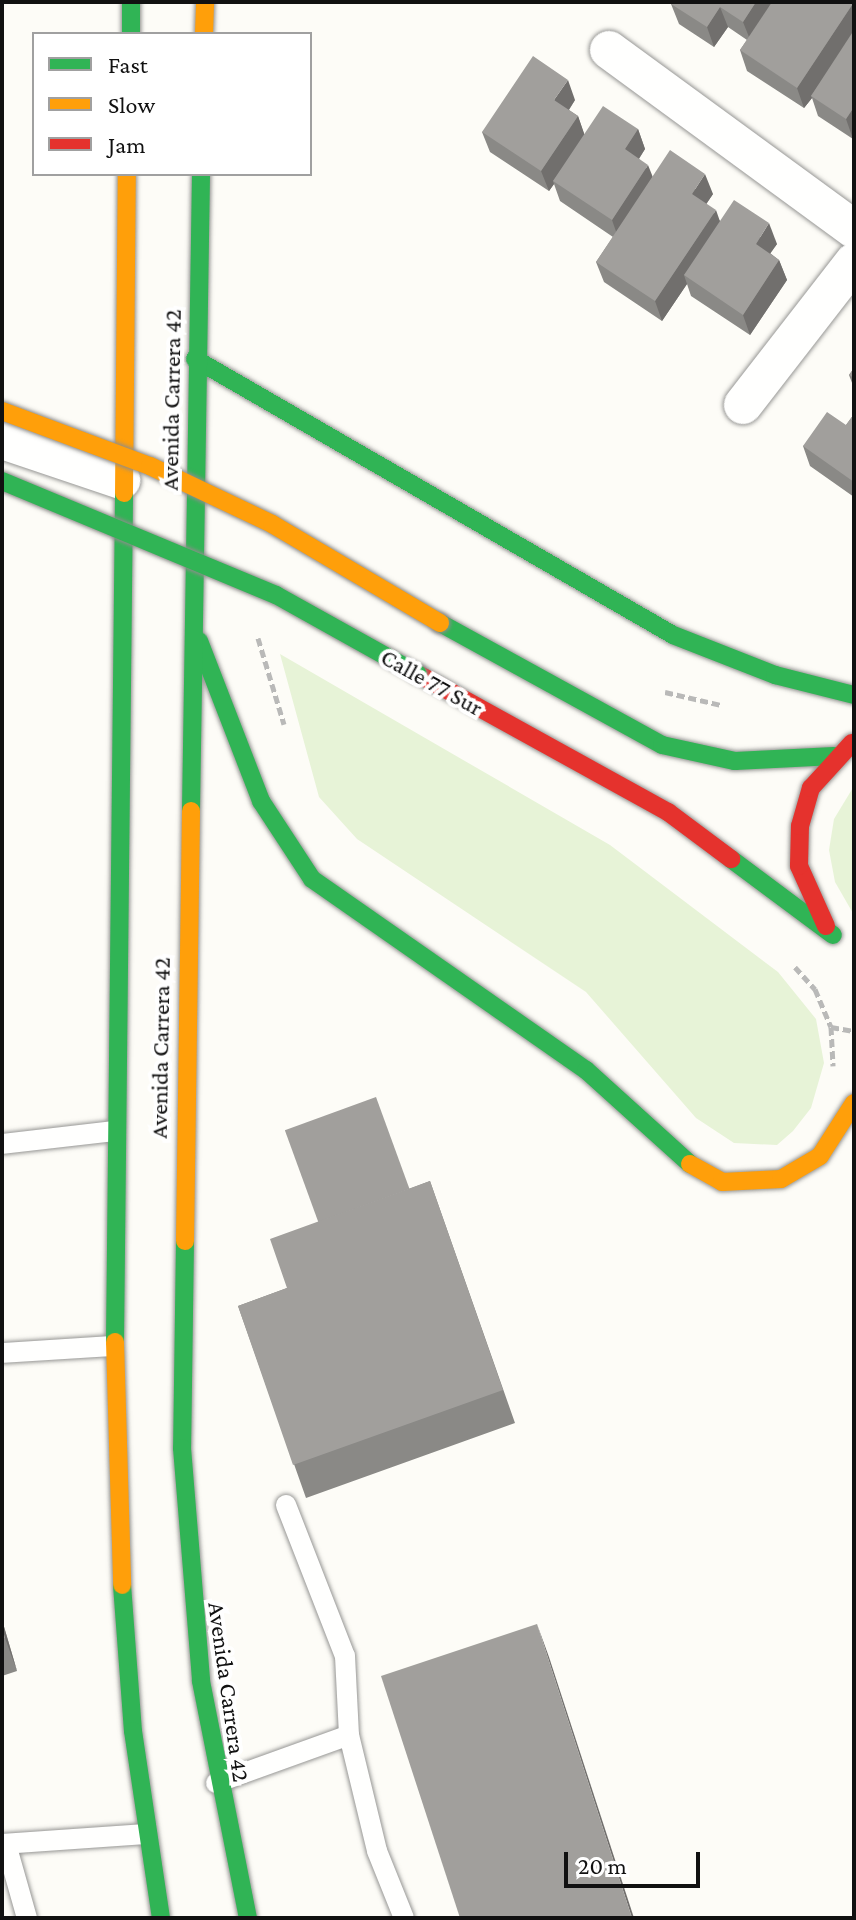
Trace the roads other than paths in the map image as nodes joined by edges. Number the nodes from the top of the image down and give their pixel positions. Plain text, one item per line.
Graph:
1 (131, 2) edge
2 (205, 2) edge
3 (131, 32) edge
4 (204, 32) edge
5 (609, 50) dead end
6 (127, 176) edge
7 (201, 176) edge
8 (854, 229) edge
9 (854, 262) edge
10 (195, 359) junction
11 (743, 405) dead end
12 (2, 411) edge
13 (2, 440) edge
14 (121, 480) junction
15 (2, 481) edge
16 (191, 619) junction
17 (854, 695) edge
18 (854, 742) edge
19 (834, 756) junction
20 (833, 935) junction
21 (854, 952) edge
22 (854, 1103) edge
23 (115, 1131) junction
24 (2, 1144) edge
25 (114, 1346) junction
26 (2, 1353) edge
27 (286, 1505) dead end
28 (349, 1735) junction
29 (216, 1783) junction
30 (146, 1834) junction
31 (4, 1844) edge
32 (27, 1918) edge
33 (161, 1918) edge
34 (248, 1918) edge
35 (404, 1918) edge

1 - 3 main road
2 - 4 main road
5 - 8 street
6 - 14 main road, Avenida Carrera 42
7 - 10 main road, Avenida Carrera 42
9 - 11 street
10 - 16 main road, Avenida Carrera 42
10 - 17 main road
12 - 19 main road, bridge
13 - 14 street
14 - 23 main road, Avenida Carrera 42
15 - 20 main road, Calle 77 Sur, bridge
16 - 22 main road
16 - 29 main road, Avenida Carrera 42
18 - 19 main road
19 - 20 main road
20 - 21 main road, Calle 77 Sur
23 - 24 lane
23 - 25 main road, Avenida Carrera 42
25 - 26 lane
25 - 30 main road, Avenida Carrera 42
27 - 28 lane
28 - 29 lane
28 - 35 lane
29 - 34 main road, Avenida Carrera 42
30 - 31 lane
30 - 33 main road, Avenida Carrera 42
31 - 32 lane

